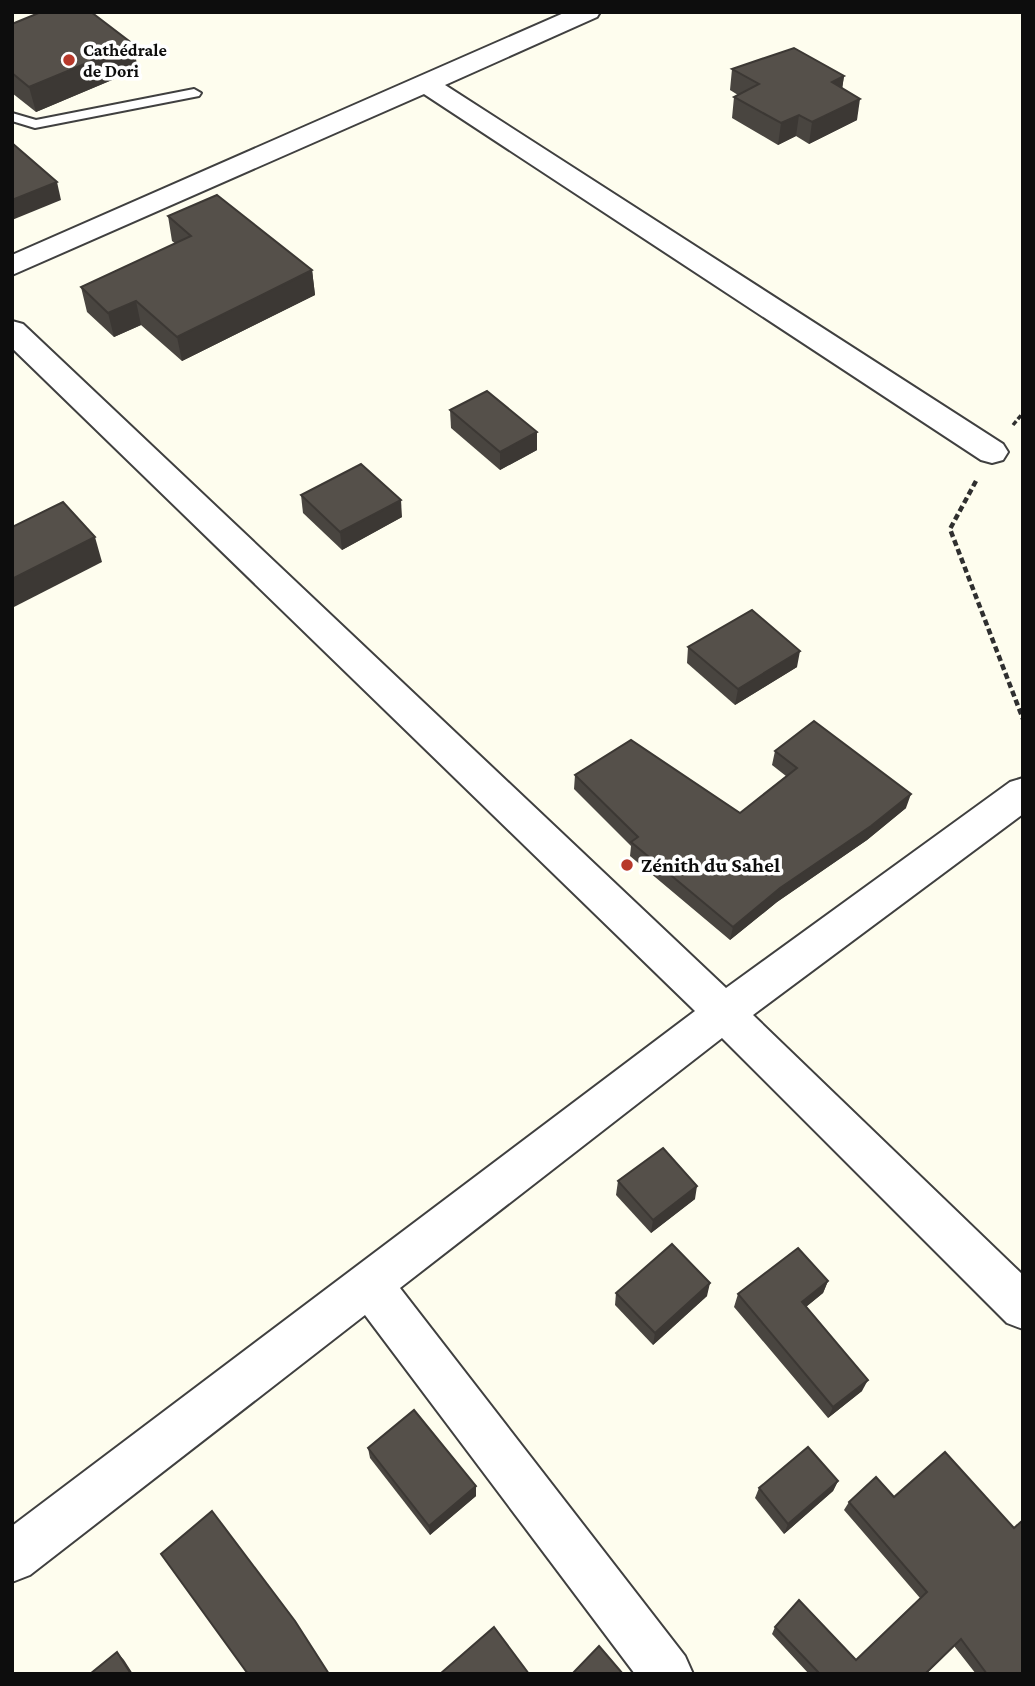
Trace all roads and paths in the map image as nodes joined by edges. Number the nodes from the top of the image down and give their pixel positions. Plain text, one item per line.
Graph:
1 (588, 12) edge
2 (425, 83) junction
3 (194, 93) dead end
4 (12, 117) edge
5 (12, 265) edge
6 (12, 331) edge
7 (1023, 413) edge
8 (992, 452) junction
9 (1023, 719) edge
10 (1023, 793) edge
11 (724, 1013) junction
12 (371, 1286) junction
13 (1023, 1307) edge
14 (12, 1557) edge
15 (667, 1674) edge

1 - 2 street
2 - 5 street
2 - 8 street
3 - 4 lane
6 - 11 street
7 - 8 path
8 - 9 path
10 - 11 street
11 - 12 street
11 - 13 street
12 - 14 street
12 - 15 street

